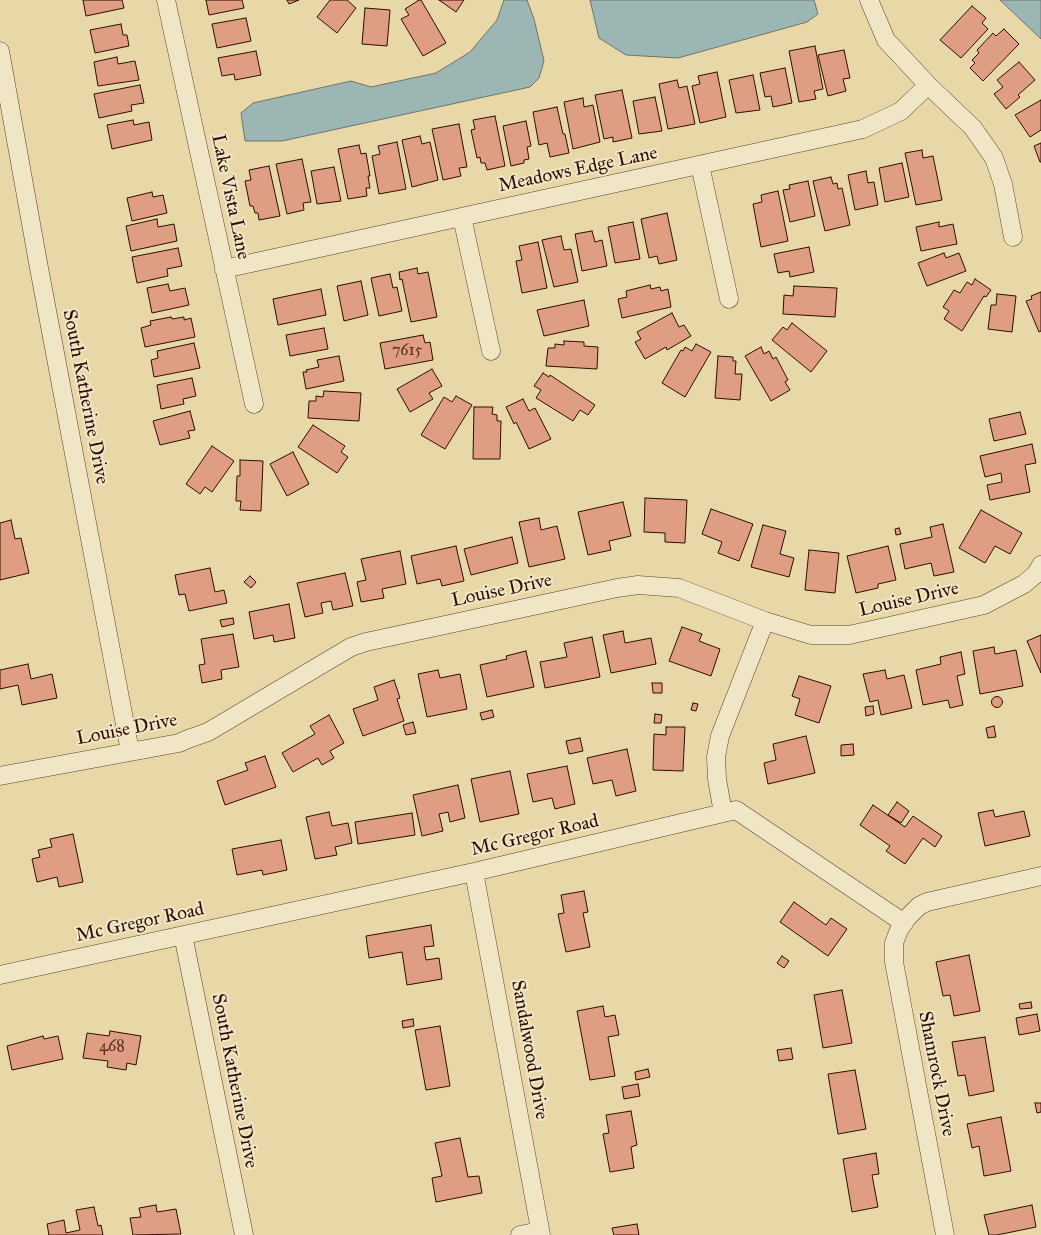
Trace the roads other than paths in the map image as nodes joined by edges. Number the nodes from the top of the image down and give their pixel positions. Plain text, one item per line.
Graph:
1 (166, 0) edge
2 (869, 0) edge
3 (0, 51) edge
4 (928, 85) junction
5 (700, 165) junction
6 (462, 217) junction
7 (1013, 237) dead end
8 (224, 269) junction
9 (729, 299) dead end
10 (491, 351) dead end
11 (254, 404) dead end
12 (1041, 565) edge
13 (765, 621) junction
14 (130, 751) junction
15 (0, 776) edge
16 (723, 812) junction
17 (474, 872) junction
18 (1041, 876) edge
19 (904, 922) junction
20 (184, 935) junction
21 (0, 975) edge
22 (541, 1233) edge
23 (244, 1235) edge
24 (520, 1235) edge
25 (945, 1235) edge

1 - 8 street, Lake Vista Lane
2 - 4 street
3 - 14 street, South Katherine Drive
4 - 5 street, Meadows Edge Lane
4 - 7 street
5 - 6 street, Meadows Edge Lane
5 - 9 street
6 - 8 street, Meadows Edge Lane
6 - 10 street
8 - 11 street, Lake Vista Lane
12 - 13 street, Louise Drive
13 - 14 street, Louise Drive
13 - 16 street
14 - 15 street, Louise Drive
16 - 17 street, Mc Gregor Road
16 - 19 street, Mc Gregor Road
17 - 20 street, Mc Gregor Road
17 - 22 street, Sandalwood Drive
18 - 19 street
19 - 25 street, Shamrock Drive
20 - 21 street, Mc Gregor Road
20 - 23 street, South Katherine Drive
22 - 24 street

